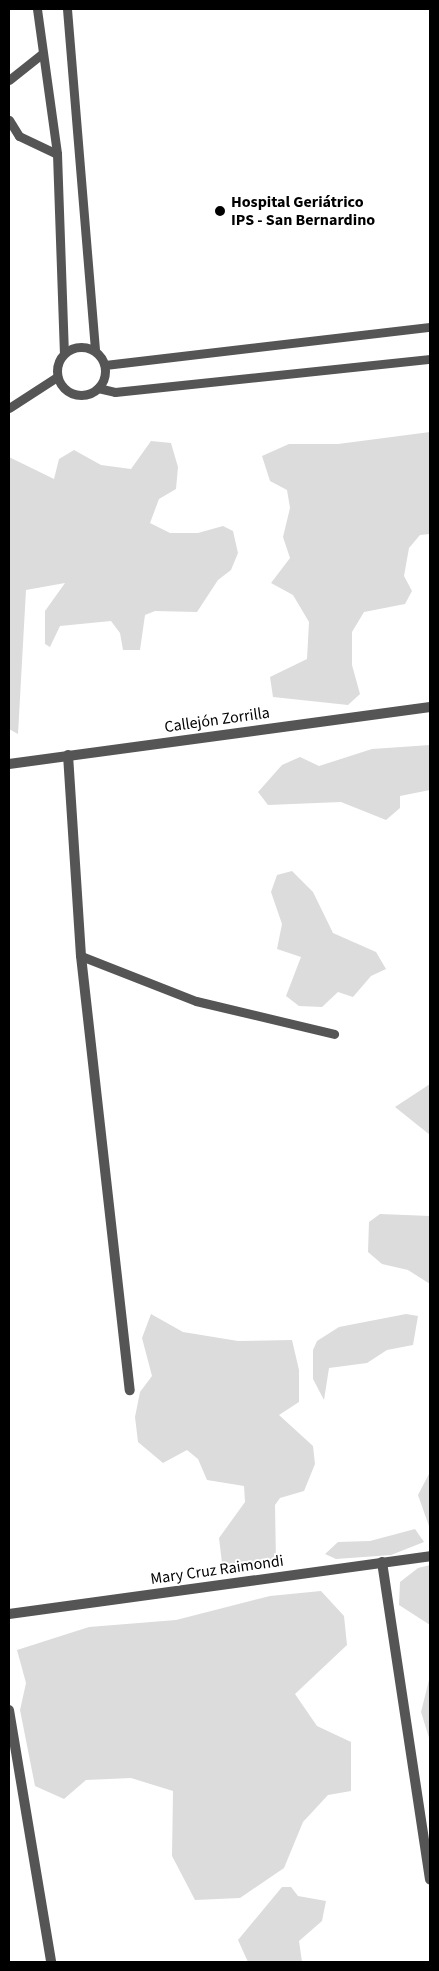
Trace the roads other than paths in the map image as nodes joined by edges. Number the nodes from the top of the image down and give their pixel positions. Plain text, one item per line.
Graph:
1 (37, 9) edge
2 (67, 9) edge
3 (43, 53) junction
4 (9, 80) edge
5 (9, 120) edge
6 (57, 154) junction
7 (430, 327) edge
8 (95, 351) junction
9 (64, 353) junction
10 (430, 359) edge
11 (104, 365) junction
12 (57, 377) junction
13 (98, 388) junction
14 (9, 408) edge
15 (430, 707) edge
16 (68, 755) junction
17 (9, 764) edge
18 (81, 956) junction
19 (334, 1034) dead end
20 (130, 1390) dead end
21 (430, 1556) edge
22 (382, 1562) junction
23 (9, 1614) edge
24 (9, 1710) edge
25 (430, 1879) edge
26 (51, 1962) edge

1 - 3 lane
2 - 8 lane
3 - 4 lane
3 - 6 lane
5 - 6 lane
6 - 9 lane
7 - 11 lane
8 - 9 lane
8 - 11 lane
9 - 12 lane
10 - 13 lane
11 - 13 lane
12 - 13 lane
12 - 14 lane
15 - 16 street, Callejón Zorrilla
16 - 17 street, Callejón Zorrilla
16 - 18 street
18 - 19 lane
18 - 20 street
21 - 22 street, Mary Cruz Raimondi
22 - 23 street, Mary Cruz Raimondi
22 - 25 street
24 - 26 street

